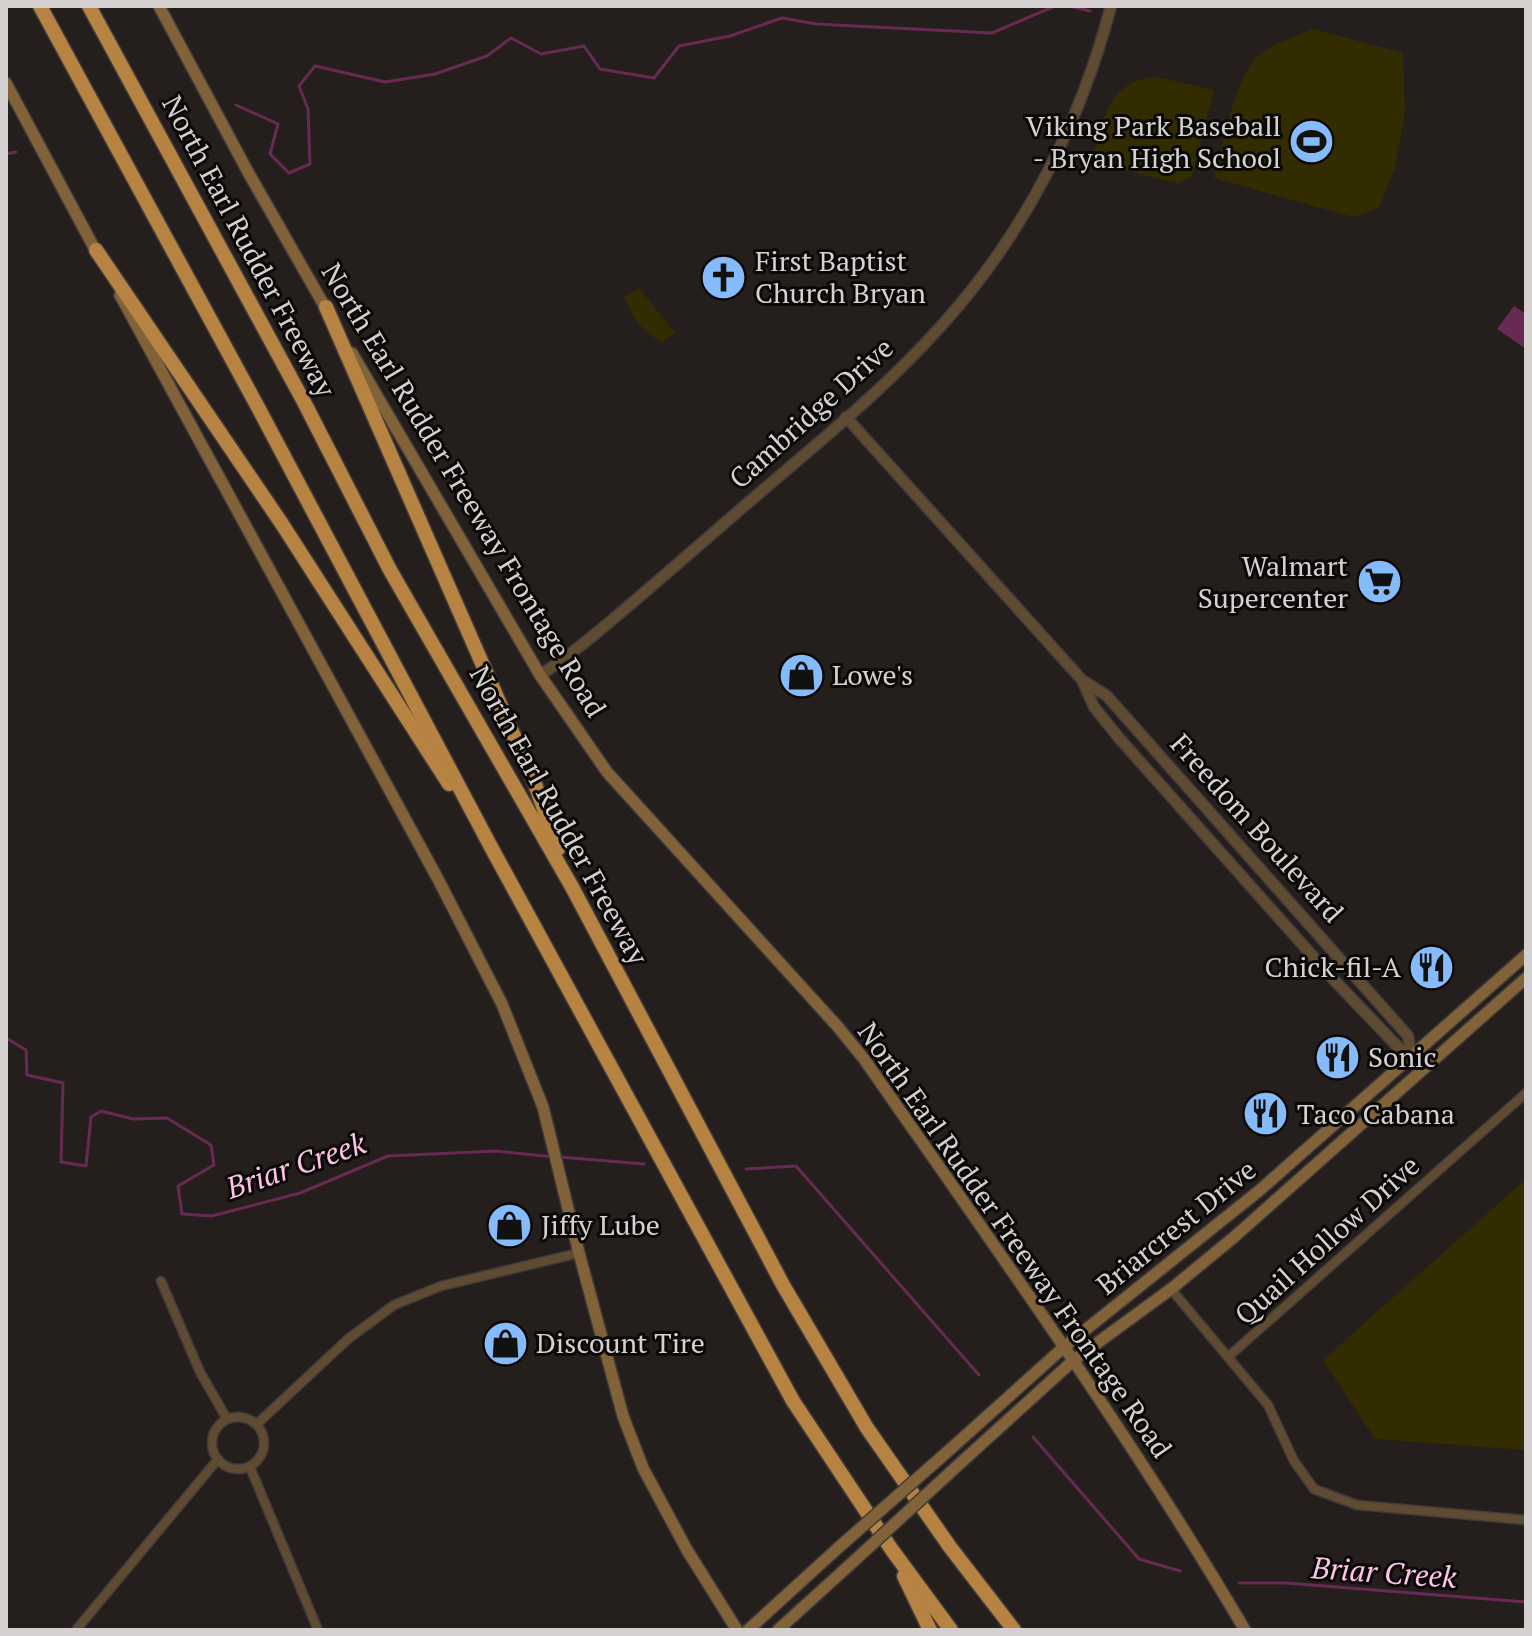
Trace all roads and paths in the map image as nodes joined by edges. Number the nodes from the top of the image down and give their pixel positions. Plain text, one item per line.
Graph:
1 (40, 6) edge
2 (89, 6) edge
3 (159, 6) edge
4 (1111, 6) edge
5 (6, 83) edge
6 (96, 250) junction
7 (326, 307) junction
8 (846, 417) junction
9 (540, 675) junction
10 (1082, 680) junction
11 (1180, 778) junction
12 (1166, 790) junction
13 (491, 847) junction
14 (1246, 853) junction
15 (1233, 865) junction
16 (572, 887) junction
17 (1304, 917) junction
18 (1290, 930) junction
19 (1526, 955) edge
20 (1526, 978) edge
21 (1411, 1056) junction
22 (1424, 1069) junction
23 (1526, 1093) edge
24 (579, 1253) junction
25 (161, 1281) dead end
26 (1171, 1289) junction
27 (1064, 1347) junction
28 (1228, 1357) junction
29 (1074, 1360) junction
30 (227, 1419) junction
31 (257, 1424) junction
32 (218, 1459) junction
33 (250, 1467) junction
34 (1526, 1520) edge
35 (892, 1550) junction
36 (76, 1630) edge
37 (318, 1630) edge
38 (737, 1630) edge
39 (748, 1630) edge
40 (778, 1630) edge
41 (930, 1630) edge
42 (951, 1630) edge
43 (1014, 1630) edge
44 (1245, 1630) edge

1 - 13 highway
2 - 16 highway, North Earl Rudder Freeway
3 - 7 main road, North Earl Rudder Freeway Frontage Road
4 - 8 street, Cambridge Drive
5 - 6 main road
6 - 13 highway
6 - 24 main road
7 - 9 main road, North Earl Rudder Freeway Frontage Road
7 - 16 highway
8 - 9 street, Cambridge Drive
8 - 10 street, Freedom Boulevard
9 - 27 main road, North Earl Rudder Freeway Frontage Road
10 - 11 street, Freedom Boulevard
10 - 12 street, Freedom Boulevard
11 - 12 street
11 - 14 street, Freedom Boulevard
12 - 15 street, Freedom Boulevard
13 - 35 highway
14 - 15 street
14 - 17 street, Freedom Boulevard
15 - 18 street, Freedom Boulevard
16 - 43 highway, North Earl Rudder Freeway
17 - 18 street
17 - 21 street, Freedom Boulevard
18 - 21 street, Freedom Boulevard
19 - 21 main road, Briarcrest Drive
20 - 22 main road, Briarcrest Drive
21 - 22 street, Freedom Boulevard
21 - 27 main road, Briarcrest Drive
22 - 26 main road, Briarcrest Drive
23 - 28 street, Quail Hollow Drive
24 - 31 street
24 - 38 main road
25 - 30 street
26 - 28 street
26 - 29 main road, Briarcrest Drive
27 - 29 main road, North Earl Rudder Freeway Frontage Road
27 - 39 main road, Briarcrest Drive, bridge
28 - 34 street
29 - 40 main road, Briarcrest Drive, bridge
29 - 44 main road, North Earl Rudder Freeway Frontage Road
30 - 31 street
30 - 32 street
31 - 33 street
32 - 33 street
32 - 36 street
33 - 37 street
35 - 41 highway
35 - 42 highway

